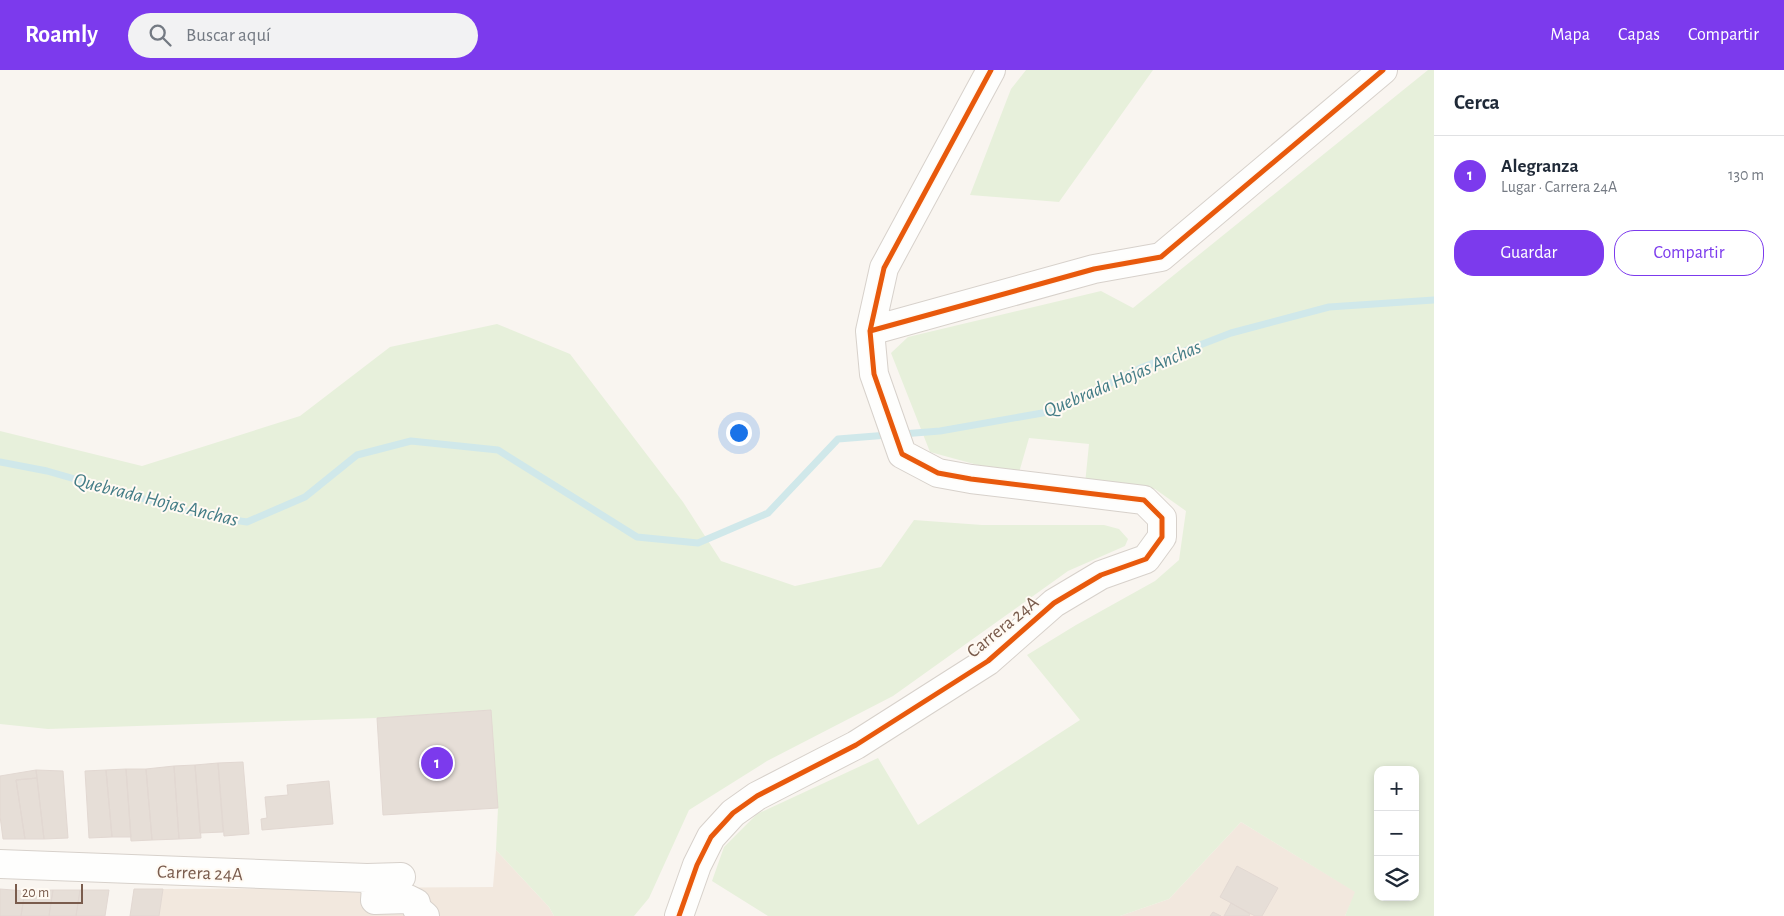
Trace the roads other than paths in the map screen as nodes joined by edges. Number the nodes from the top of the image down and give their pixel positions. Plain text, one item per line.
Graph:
1 (990, 70) edge
2 (1383, 70) edge
3 (870, 331) junction
4 (0, 864) edge
5 (401, 877) dead end
6 (367, 878) junction
7 (425, 916) edge
8 (679, 916) edge

1 - 3 street
2 - 3 street
3 - 8 street, Carrera 24A
4 - 6 street, Carrera 24A
5 - 6 street, Carrera 24A
6 - 7 street

